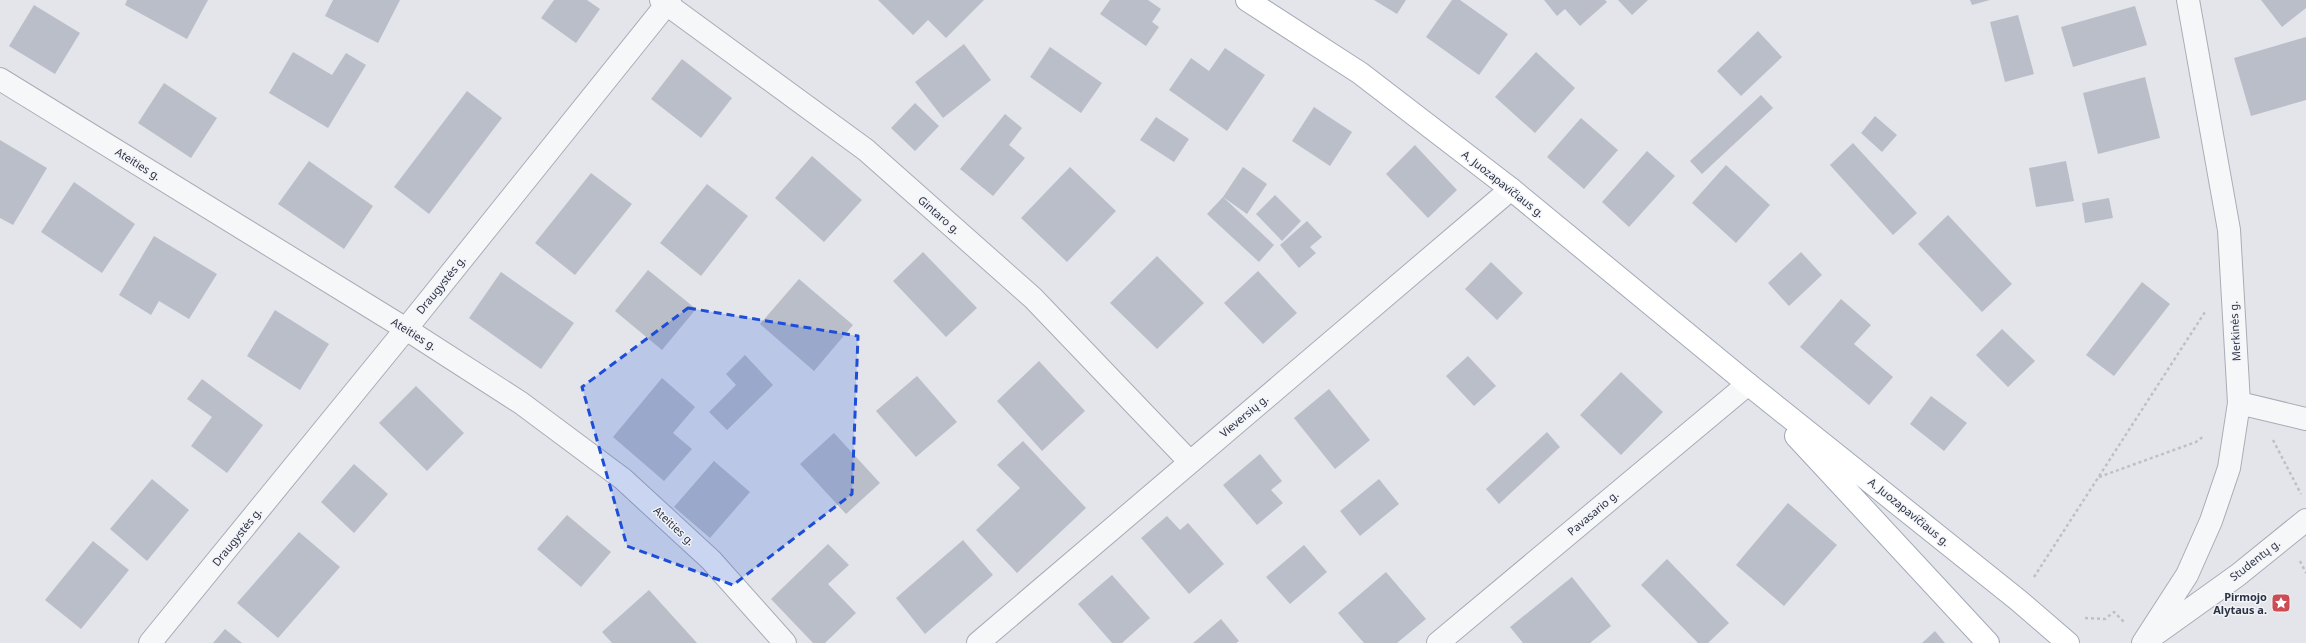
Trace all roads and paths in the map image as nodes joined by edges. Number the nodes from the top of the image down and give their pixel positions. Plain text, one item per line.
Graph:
1 (1247, 0) edge
2 (2188, 0) edge
3 (666, 1) edge
4 (0, 79) edge
5 (1511, 189) junction
6 (2233, 292) junction
7 (406, 329) junction
8 (1748, 384) junction
9 (2239, 403) junction
10 (2278, 412) junction
11 (2306, 419) edge
12 (2205, 436) dead end
13 (1190, 462) junction
14 (2099, 477) junction
15 (2302, 497) dead end
16 (2306, 520) edge
17 (2299, 560) dead end
18 (2306, 573) edge
19 (2033, 580) dead end
20 (150, 643) edge
21 (785, 643) edge
22 (978, 643) edge
23 (1438, 643) edge
24 (1988, 643) edge
25 (2068, 643) edge
26 (2144, 643) edge

1 - 5 main road, A. Juozapavičiaus g.
2 - 6 street, Merkinės g.
3 - 7 street, Draugystės g.
3 - 13 street, Gintaro g.
4 - 7 street, Ateities g.
5 - 8 main road, A. Juozapavičiaus g.
5 - 13 street, Vieversių g.
6 - 9 street, Merkinės g.
6 - 14 path
7 - 20 street, Draugystės g.
7 - 21 street, Ateities g.
8 - 23 street, Pavasario g.
8 - 24 main road, A. Juozapavičiaus g.
8 - 25 main road, A. Juozapavičiaus g.
9 - 10 street
9 - 26 street, Merkinės g.
10 - 11 street
10 - 15 path
12 - 14 path
13 - 22 street, Vieversių g.
14 - 19 path
16 - 26 street, Studentų g.
17 - 18 path

